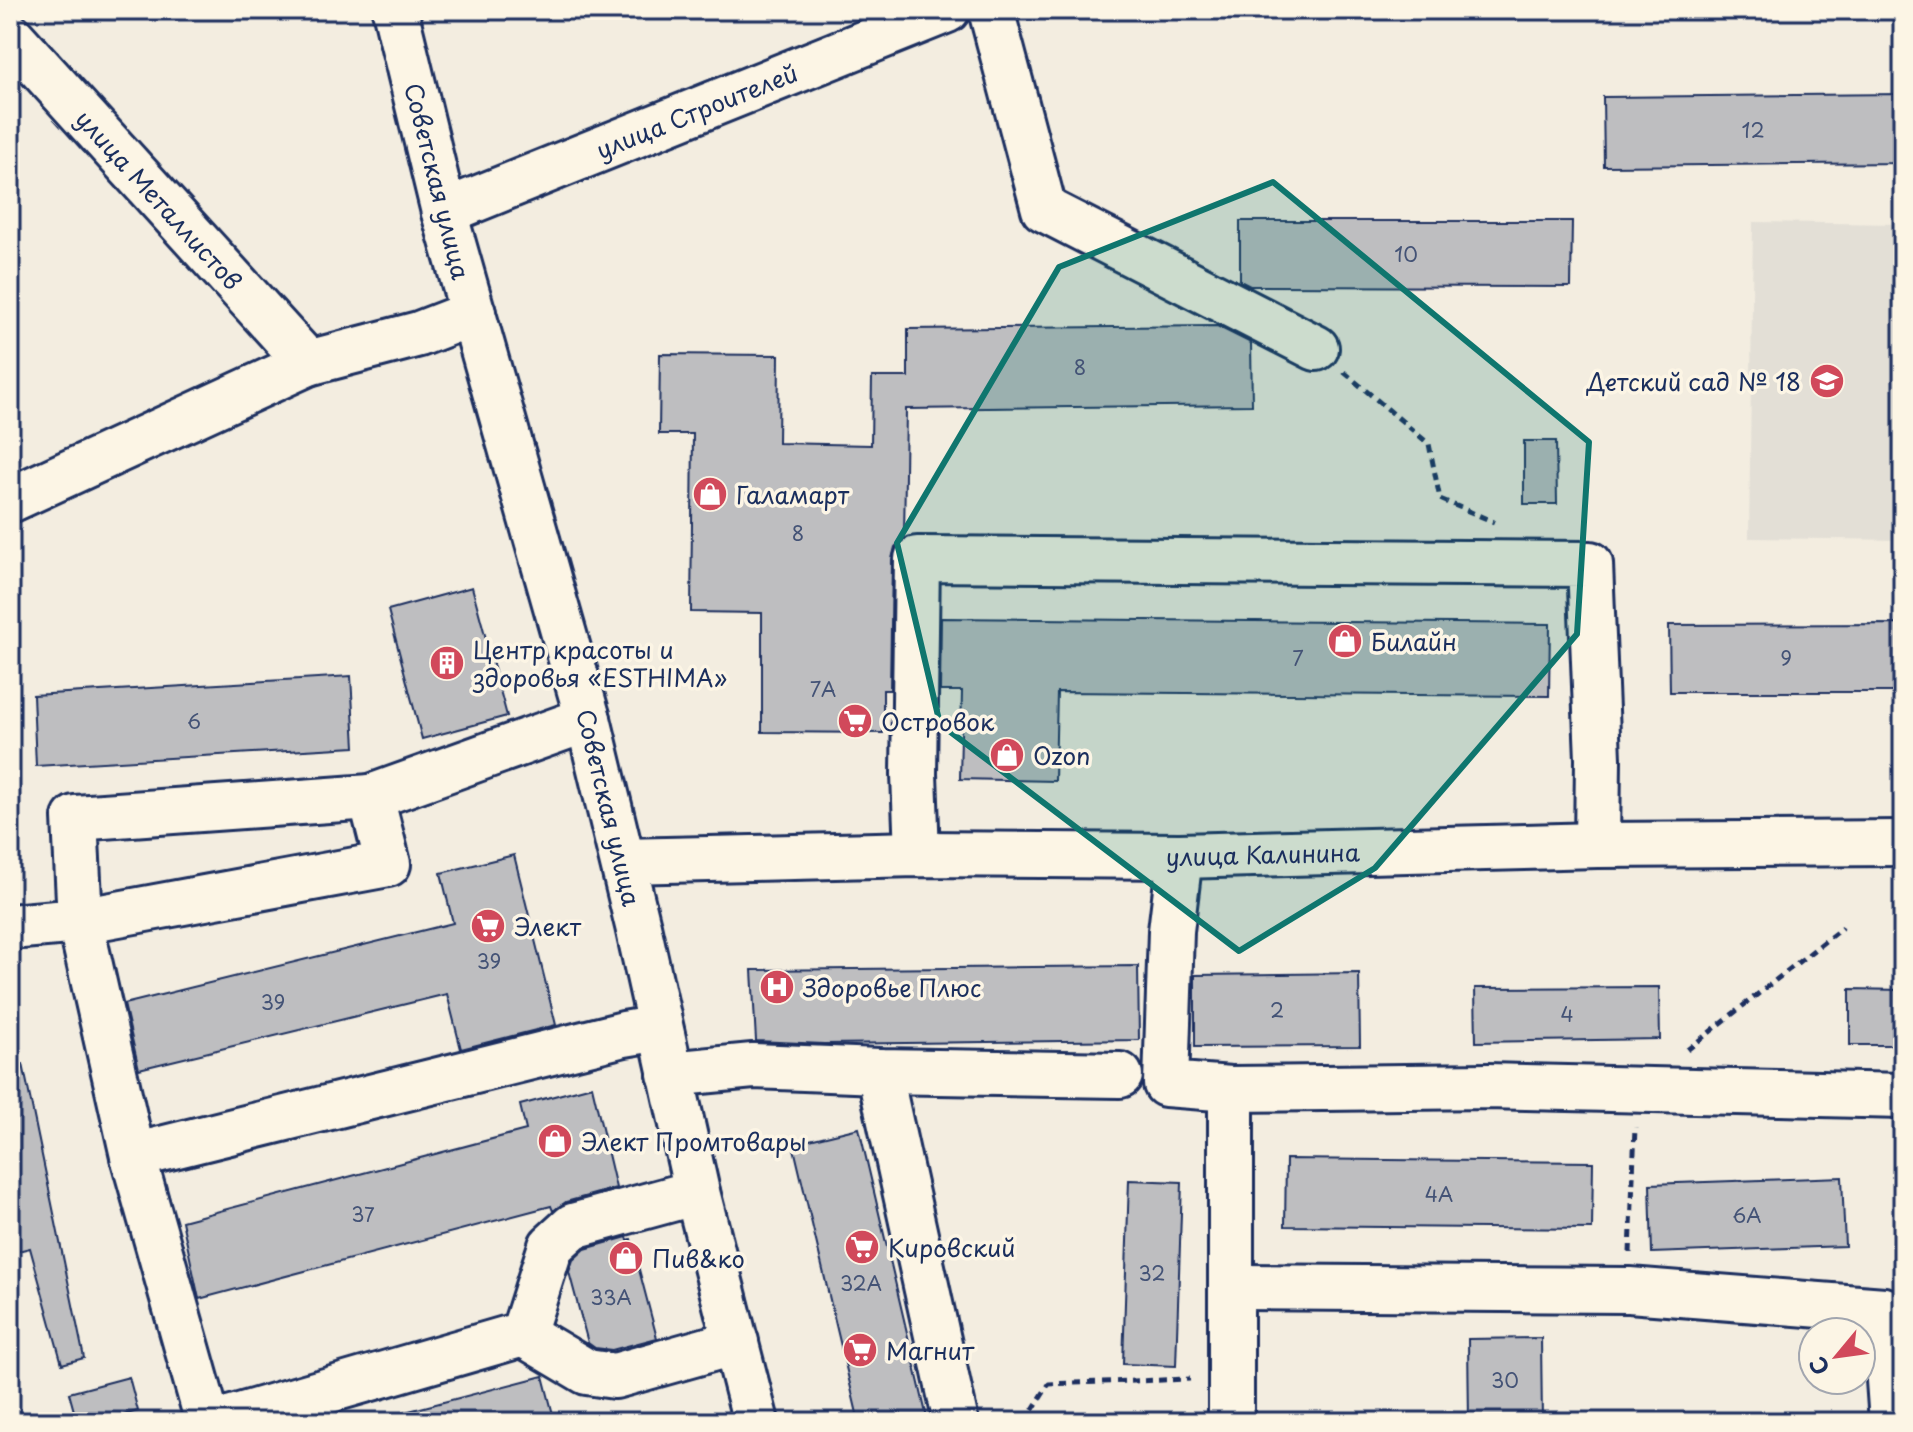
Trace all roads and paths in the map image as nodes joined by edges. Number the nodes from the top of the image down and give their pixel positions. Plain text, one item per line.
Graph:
1 (395, 10) edge
2 (947, 10) edge
3 (991, 10) edge
4 (1890, 10) edge
5 (10, 35) edge
6 (1903, 38) edge
7 (444, 212) junction
8 (473, 313) junction
9 (1316, 348) joint
10 (308, 363) junction
11 (10, 500) edge
12 (1508, 528) dead end
13 (588, 719) junction
14 (371, 797) junction
15 (1903, 843) edge
16 (1597, 845) junction
17 (917, 854) junction
18 (1180, 856) junction
19 (623, 861) junction
20 (80, 921) junction
21 (10, 927) edge
22 (660, 1028) junction
23 (879, 1071) junction
24 (670, 1074) junction
25 (1120, 1075) dead end
26 (1231, 1089) junction
27 (1903, 1096) edge
28 (133, 1156) junction
29 (697, 1192) junction
30 (1232, 1287) junction
31 (523, 1334) junction
32 (736, 1342) junction
33 (1231, 1378) junction
34 (208, 1422) edge
35 (219, 1422) edge
36 (756, 1422) edge
37 (956, 1422) edge
38 (1025, 1422) edge
39 (1231, 1422) edge
40 (1892, 1422) edge

1 - 7 street, Советская улица
2 - 7 street, улица Строителей
3 - 9 street
4 - 6 path
5 - 10 street, улица Металлистов
7 - 8 street, Советская улица
8 - 10 street
8 - 13 street, Советская улица
9 - 12 path
10 - 11 street
13 - 14 street
13 - 19 street, Советская улица
14 - 20 street
14 - 20 street
15 - 16 street, улица Калинина
16 - 17 street
16 - 18 street, улица Калинина
17 - 18 street, улица Калинина
17 - 19 street, улица Калинина
18 - 26 street
19 - 22 street, Советская улица
20 - 21 street
20 - 28 street
22 - 24 street, Советская улица
22 - 28 street
23 - 24 street
23 - 25 street
23 - 37 street
24 - 29 street, Советская улица
26 - 27 street
26 - 30 street
28 - 34 street
29 - 31 street
29 - 32 street, Советская улица
30 - 33 street
30 - 40 street
31 - 32 street
31 - 35 street
32 - 36 street, Советская улица
33 - 38 path
33 - 39 street

